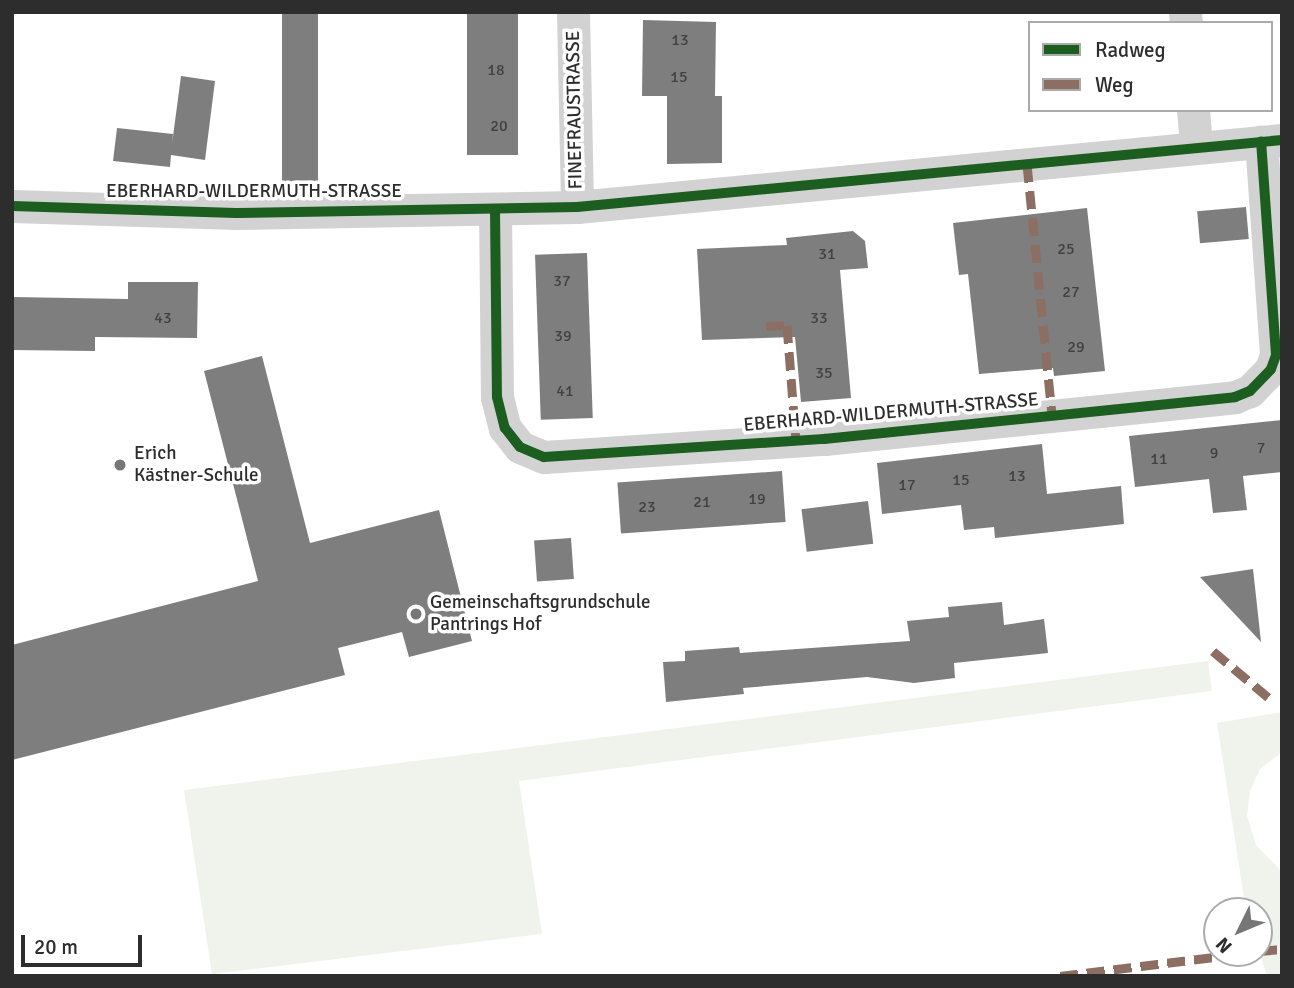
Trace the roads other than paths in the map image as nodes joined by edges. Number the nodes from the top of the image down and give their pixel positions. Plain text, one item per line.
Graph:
1 (573, 12) edge
2 (1193, 112) edge
3 (1271, 141) edge
4 (1196, 147) junction
5 (12, 206) edge
6 (577, 207) junction
7 (495, 209) junction

1 - 6 street, FINEFRAUSTRASSE
2 - 4 street
3 - 4 street, EBERHARD-WILDERMUTH-STRASSE
3 - 7 street, EBERHARD-WILDERMUTH-STRASSE
4 - 6 street, EBERHARD-WILDERMUTH-STRASSE
5 - 7 street, EBERHARD-WILDERMUTH-STRASSE
6 - 7 street, EBERHARD-WILDERMUTH-STRASSE

